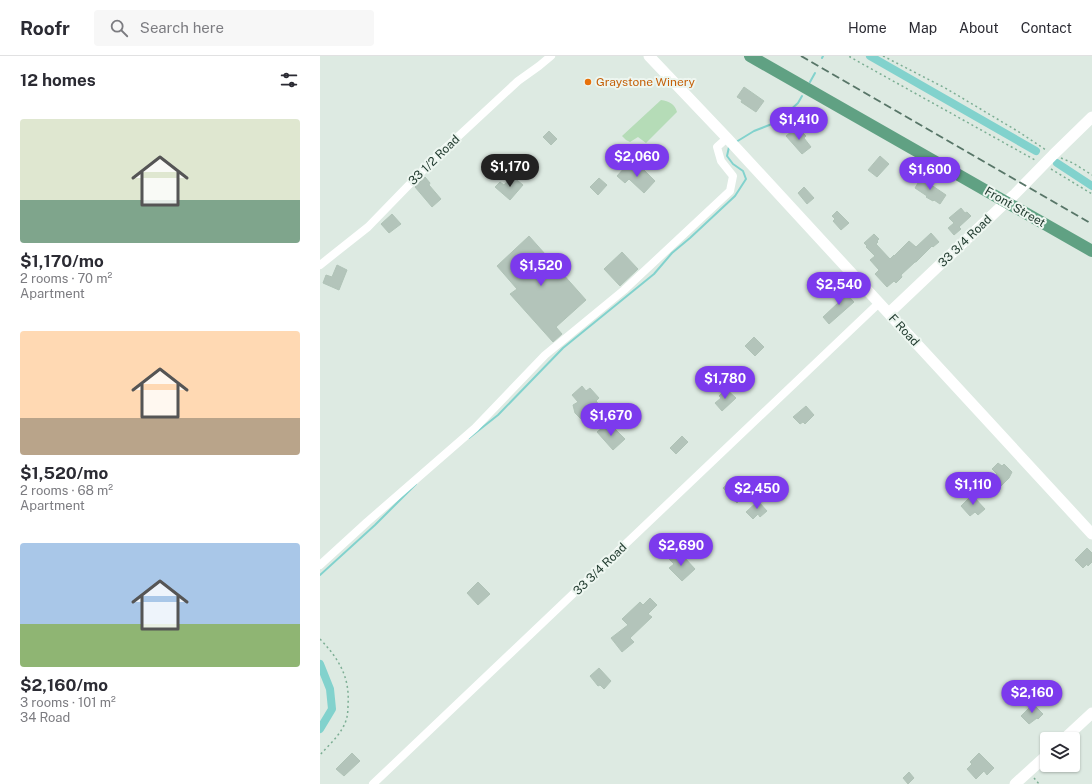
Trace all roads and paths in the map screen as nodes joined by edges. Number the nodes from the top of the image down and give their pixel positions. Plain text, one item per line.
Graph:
1 (551, 56) edge
2 (649, 56) edge
3 (750, 56) edge
4 (850, 56) edge
5 (883, 56) edge
6 (1092, 117) edge
7 (727, 138) junction
8 (1053, 155) junction
9 (1044, 165) junction
10 (1092, 175) edge
11 (1092, 194) edge
12 (1006, 202) junction
13 (1092, 251) edge
14 (320, 265) edge
15 (879, 303) junction
16 (888, 313) junction
17 (1092, 534) edge
18 (320, 565) edge
19 (320, 639) edge
20 (1092, 713) edge
21 (1072, 732) edge
22 (320, 755) edge
23 (1040, 761) edge
24 (372, 784) edge
25 (1015, 784) edge

1 - 14 street, 33 1/2 Road
2 - 7 street, F Road
3 - 12 main road, Front Street
4 - 9 path
5 - 8 path
6 - 8 street, 33 3/4 Road
7 - 15 street, F Road
7 - 18 street
8 - 9 street, 33 3/4 Road
8 - 10 path
9 - 11 path
9 - 12 street, 33 3/4 Road
12 - 13 main road, Front Street
12 - 16 street, 33 3/4 Road
15 - 16 street, F Road
15 - 24 street, 33 3/4 Road
16 - 17 street, F Road
19 - 22 path
20 - 21 street
23 - 25 street

